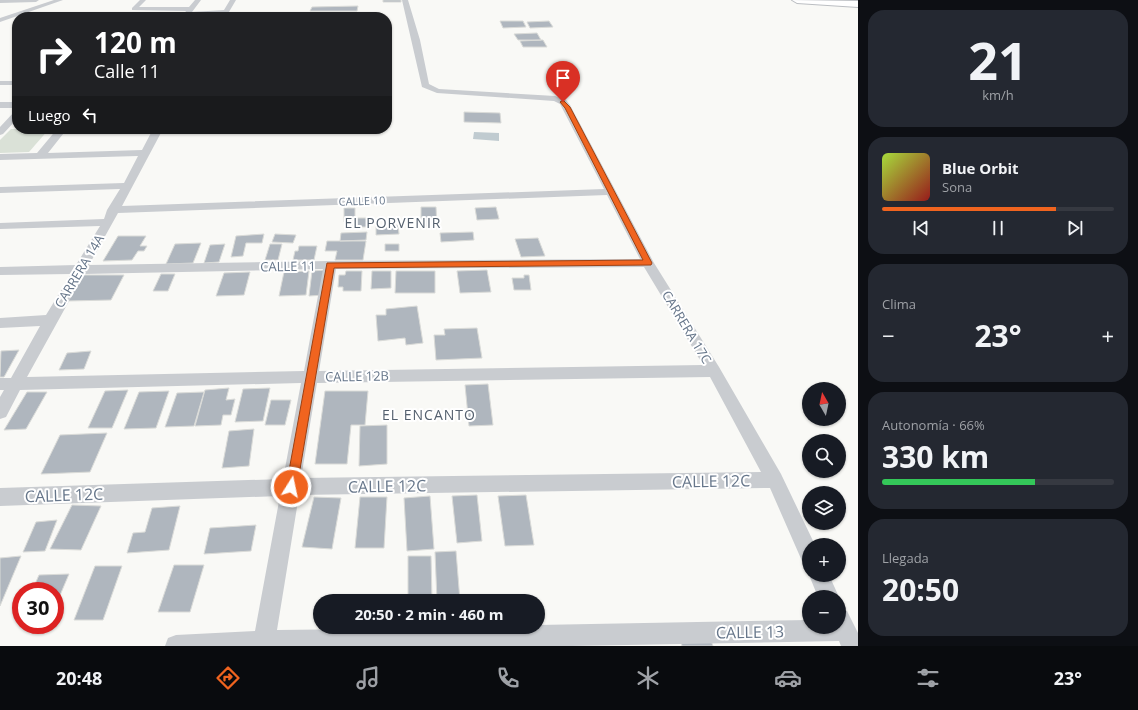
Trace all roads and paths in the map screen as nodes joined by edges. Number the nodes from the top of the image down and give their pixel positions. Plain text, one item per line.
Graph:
1 (14, 0) edge
2 (36, 0) edge
3 (60, 0) edge
4 (142, 0) edge
5 (198, 0) edge
6 (233, 0) edge
7 (405, 0) edge
8 (797, 0) edge
9 (0, 1) edge
10 (858, 4) edge
11 (4, 7) dead end
12 (189, 11) junction
13 (24, 12) edge
14 (184, 12) edge
15 (198, 12) edge
16 (226, 12) edge
17 (12, 16) edge
18 (0, 20) edge
19 (0, 83) edge
20 (12, 83) edge
21 (0, 105) edge
22 (12, 105) edge
23 (12, 119) edge
24 (1, 130) edge
25 (58, 134) edge
26 (155, 134) edge
27 (144, 153) junction
28 (40, 156) junction
29 (0, 157) edge
30 (126, 186) junction
31 (0, 190) edge
32 (611, 192) junction
33 (113, 210) junction
34 (108, 222) junction
35 (0, 226) edge
36 (648, 263) junction
37 (330, 265) junction
38 (81, 269) junction
39 (0, 272) edge
40 (50, 320) junction
41 (0, 323) edge
42 (714, 371) junction
43 (311, 377) junction
44 (16, 383) junction
45 (0, 384) edge
46 (0, 412) edge
47 (775, 480) junction
48 (291, 487) junction
49 (0, 497) edge
50 (802, 539) edge
51 (802, 633) edge
52 (263, 644) edge
53 (176, 646) edge

1 - 2 street
1 - 9 street
1 - 11 street
3 - 13 street
4 - 12 street
5 - 12 street
6 - 16 street
7 - 32 street, CARRERA 17C
8 - 10 highway
12 - 14 street
12 - 15 street
17 - 18 street
19 - 20 street
21 - 22 street
23 - 24 street
25 - 28 street
26 - 27 street, CARRERA 14A
27 - 28 street
27 - 30 street, CARRERA 14A
28 - 29 street
30 - 31 street
30 - 33 street, CARRERA 14A
32 - 33 street, CALLE 10
32 - 36 street, CARRERA 17C
33 - 34 street, CARRERA 14A
34 - 35 street
34 - 38 street, CARRERA 14A
36 - 37 street, CALLE 11
36 - 42 street, CARRERA 17C
37 - 38 street, CALLE 11
37 - 43 street
38 - 39 street, CALLE 11
38 - 40 street, CARRERA 14A
40 - 41 street
40 - 44 street, CARRERA 14A
42 - 43 street, CALLE 12B
42 - 47 street, CARRERA 17C
43 - 44 street, CALLE 12B
43 - 48 street
44 - 45 street, CALLE 12B
44 - 46 street, CARRERA 14A
47 - 48 street, CALLE 12C
47 - 50 street, CARRERA 17C
48 - 49 street, CALLE 12C
48 - 52 street
51 - 52 street, CALLE 13
52 - 53 street, CALLE 13

